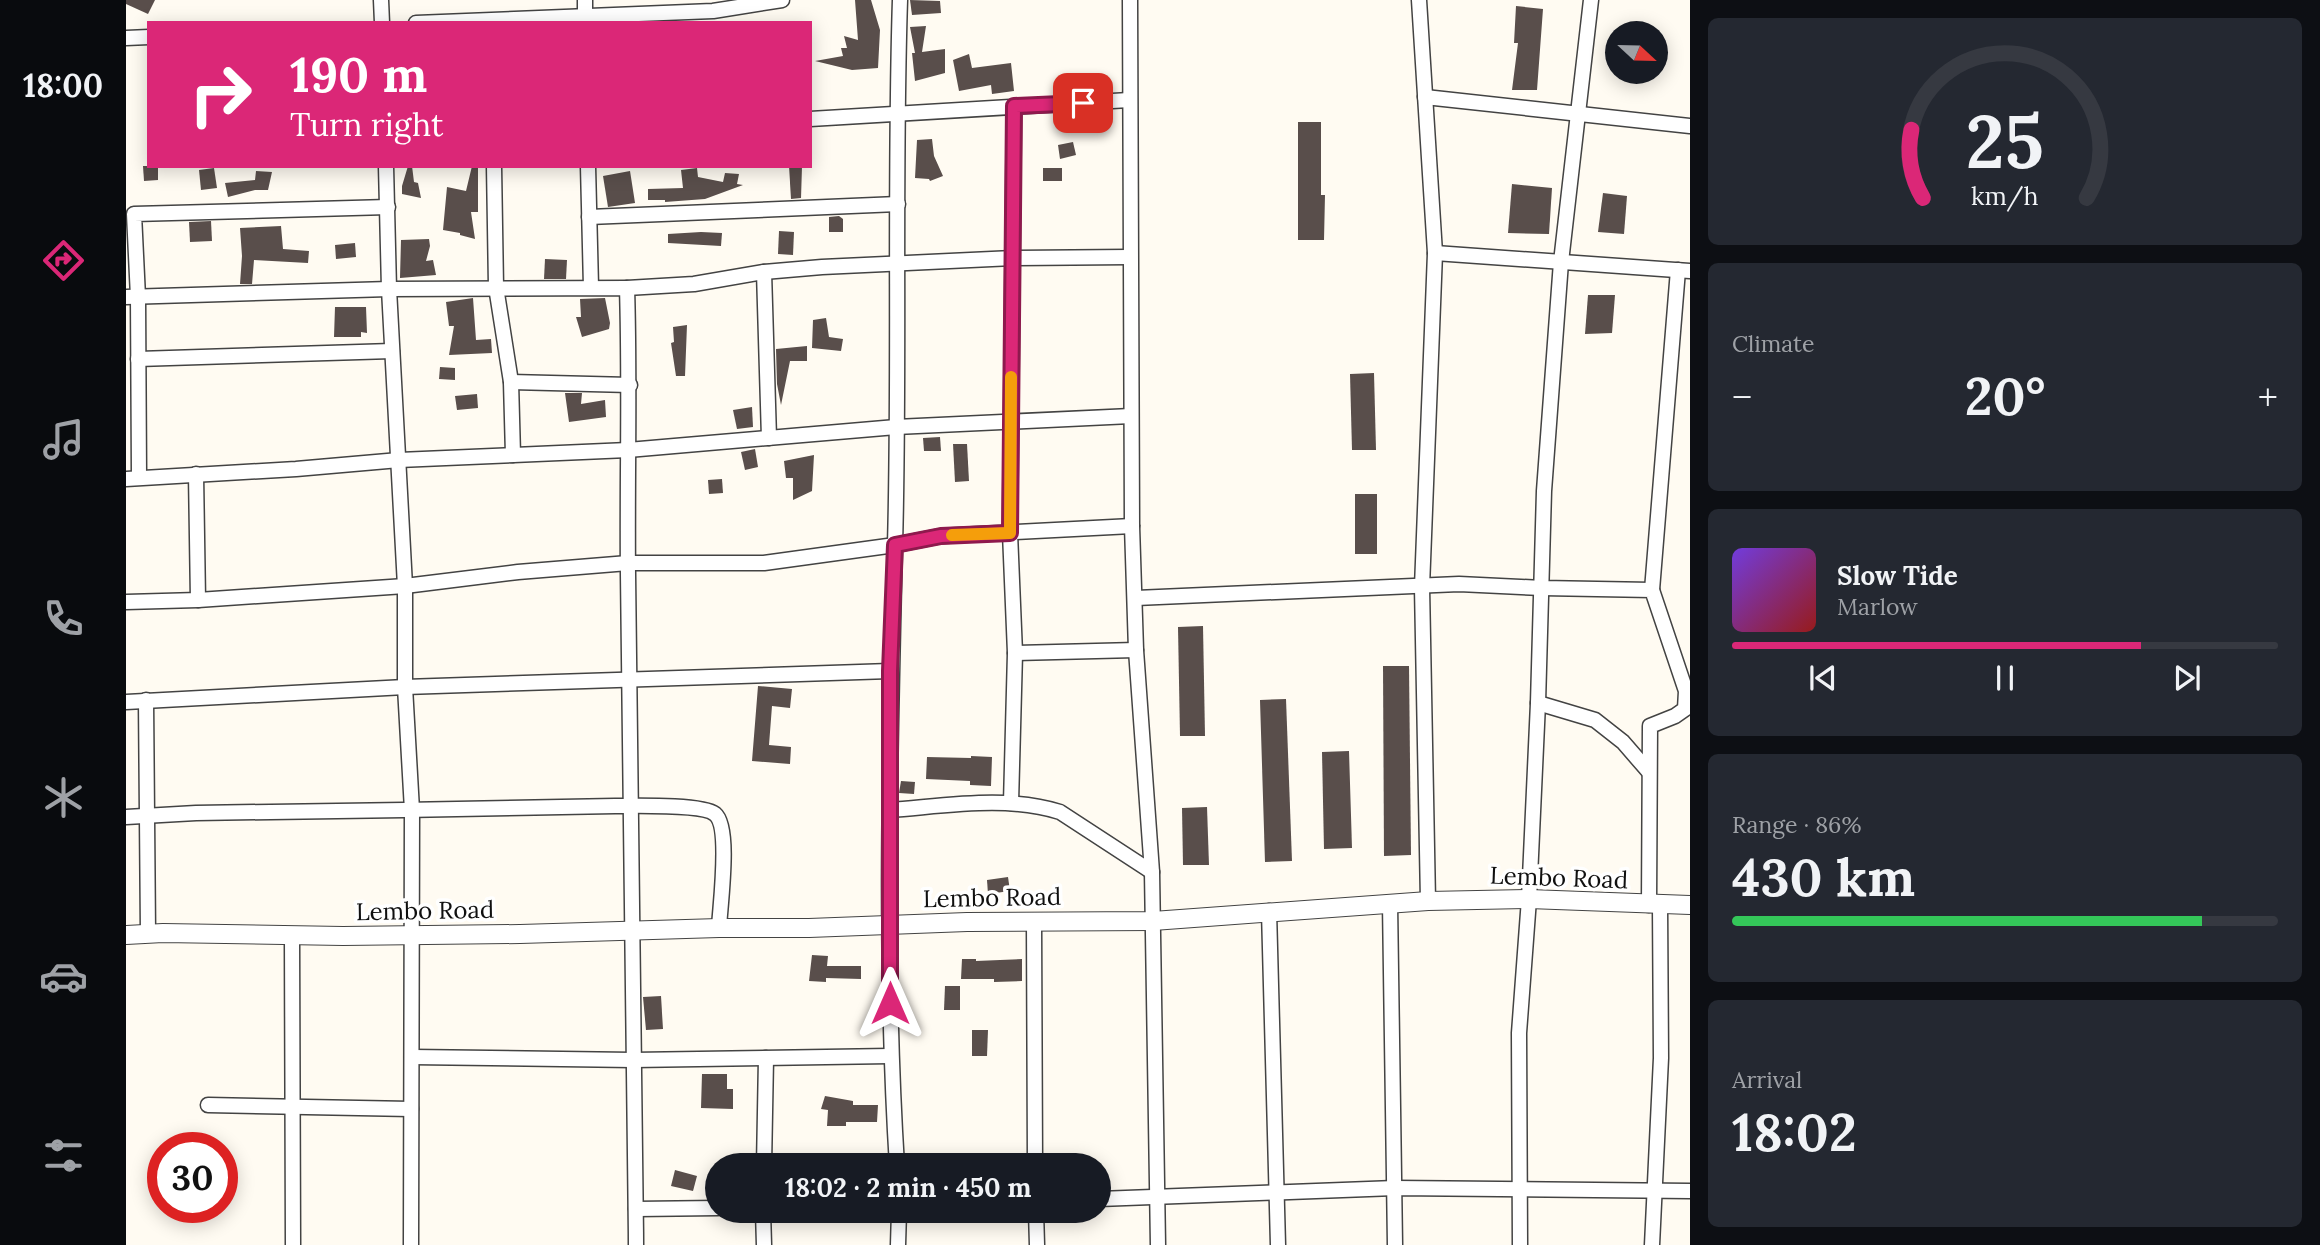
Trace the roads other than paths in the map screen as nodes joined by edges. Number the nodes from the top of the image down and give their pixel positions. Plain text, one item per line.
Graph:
1 (381, 0) edge
2 (585, 0) edge
3 (782, 0) edge
4 (900, 0) edge
5 (1129, 0) edge
6 (1419, 0) edge
7 (1591, 0) edge
8 (585, 20) edge
9 (382, 21) edge
10 (529, 21) edge
11 (147, 37) edge
12 (126, 38) edge
13 (1425, 97) junction
14 (1129, 100) junction
15 (1014, 106) junction
16 (896, 115) junction
17 (1579, 115) junction
18 (812, 119) edge
19 (1690, 126) edge
20 (386, 168) edge
21 (494, 168) edge
22 (588, 168) edge
23 (898, 204) junction
24 (388, 208) junction
25 (589, 217) junction
26 (1435, 253) junction
27 (1129, 257) junction
28 (1013, 258) junction
29 (1561, 261) junction
30 (897, 264) junction
31 (1684, 271) edge
32 (764, 272) junction
33 (496, 287) junction
34 (591, 287) junction
35 (627, 288) junction
36 (389, 289) junction
37 (132, 297) edge
38 (392, 351) junction
39 (138, 359) junction
40 (511, 382) junction
41 (630, 385) junction
42 (1131, 416) junction
43 (1011, 422) junction
44 (896, 427) junction
45 (769, 438) junction
46 (628, 450) junction
47 (513, 455) junction
48 (399, 460) junction
49 (196, 474) junction
50 (132, 478) edge
51 (1132, 526) junction
52 (1010, 533) junction
53 (895, 545) junction
54 (628, 563) junction
55 (405, 586) junction
56 (1422, 587) junction
57 (1542, 588) junction
58 (1652, 590) junction
59 (1136, 598) junction
60 (198, 600) junction
61 (126, 602) edge
62 (1136, 650) junction
63 (1014, 653) junction
64 (890, 671) junction
65 (629, 680) junction
66 (405, 687) junction
67 (146, 700) junction
68 (126, 702) edge
69 (1538, 703) junction
70 (1649, 772) junction
71 (1010, 803) junction
72 (630, 806) junction
73 (412, 810) junction
74 (890, 810) junction
75 (147, 815) junction
76 (126, 817) edge
77 (1152, 872) junction
78 (1529, 899) junction
79 (1428, 901) junction
80 (1390, 903) junction
81 (1654, 905) junction
82 (1690, 905) edge
83 (1269, 911) junction
84 (1034, 921) junction
85 (1153, 921) junction
86 (890, 925) junction
87 (719, 928) junction
88 (631, 931) junction
89 (148, 934) junction
90 (411, 934) junction
91 (126, 935) edge
92 (292, 936) junction
93 (890, 1056) junction
94 (412, 1057) junction
95 (766, 1058) junction
96 (633, 1060) junction
97 (208, 1105) dead end
98 (292, 1107) junction
99 (411, 1109) junction
100 (764, 1153) edge
101 (896, 1153) edge
102 (1035, 1153) edge
103 (1395, 1188) junction
104 (1521, 1188) junction
105 (1656, 1191) junction
106 (1690, 1191) edge
107 (1277, 1194) junction
108 (1158, 1196) junction
109 (1111, 1198) edge
110 (705, 1208) edge
111 (636, 1209) junction
112 (763, 1223) edge
113 (899, 1223) edge
114 (1036, 1223) edge
115 (293, 1245) edge
116 (411, 1245) edge
117 (636, 1245) edge
118 (764, 1245) edge
119 (898, 1245) edge
120 (1037, 1245) edge
121 (1158, 1245) edge
122 (1278, 1245) edge
123 (1395, 1245) edge
124 (1520, 1245) edge
125 (1652, 1245) edge

1 - 9 street
2 - 8 street
3 - 8 street
4 - 16 street
5 - 14 street
6 - 13 street
7 - 17 street
8 - 10 street
11 - 12 street
13 - 17 street
13 - 26 street
14 - 15 street
14 - 27 street
15 - 16 street
15 - 28 street
16 - 18 street
16 - 23 street
17 - 19 street
17 - 29 street
20 - 24 street
21 - 33 street
22 - 25 street
23 - 25 street
23 - 30 street
24 - 36 street
24 - 37 street
25 - 34 street
26 - 29 street
26 - 56 street
27 - 28 street
27 - 42 street
28 - 30 street
28 - 43 street
29 - 31 street
29 - 57 street
30 - 32 street
30 - 44 street
31 - 58 street
32 - 35 street
32 - 45 street
33 - 34 street
33 - 36 street
33 - 40 street
34 - 35 street
35 - 41 street
36 - 37 street
36 - 38 street
37 - 39 street
38 - 39 street
38 - 48 street
39 - 50 street
40 - 41 street
40 - 47 street
41 - 46 street
42 - 43 street
42 - 51 street
43 - 44 street
43 - 52 street
44 - 45 street
44 - 53 street
45 - 46 street
46 - 47 street
46 - 54 street
47 - 48 street
48 - 49 street
48 - 55 street
49 - 50 street
49 - 60 street
51 - 52 street
51 - 59 street
52 - 53 street
52 - 63 street
53 - 54 street
53 - 64 street
54 - 55 street
54 - 65 street
55 - 60 street
55 - 66 street
56 - 57 street
56 - 59 street
56 - 79 street
57 - 58 street
57 - 69 street
58 - 70 street
59 - 62 street
60 - 61 street
62 - 63 street
62 - 77 street
63 - 71 street
64 - 65 street
64 - 74 street
65 - 66 street
65 - 72 street
66 - 67 street
66 - 73 street
67 - 68 street
67 - 75 street
69 - 70 street
69 - 78 street
70 - 81 street
71 - 74 street
71 - 77 street
72 - 73 street
72 - 87 street
72 - 88 street
73 - 75 street
73 - 90 street
74 - 86 street
75 - 76 street
75 - 89 street
77 - 85 street
78 - 79 street, Lembo Road
78 - 81 street, Lembo Road
78 - 104 street
79 - 80 street, Lembo Road
80 - 83 street, Lembo Road
80 - 103 street
81 - 82 street, Lembo Road
81 - 105 street
83 - 85 street, Lembo Road
83 - 107 street
84 - 85 street, Lembo Road
84 - 86 street, Lembo Road
84 - 102 street
85 - 108 street
86 - 87 street, Lembo Road
86 - 93 street
87 - 88 street, Lembo Road
88 - 90 street, Lembo Road
88 - 96 street
89 - 91 street, Lembo Road
89 - 92 street, Lembo Road
90 - 92 street, Lembo Road
90 - 94 street
92 - 98 street
93 - 95 street
93 - 101 street
94 - 96 street
94 - 99 street
95 - 96 street
95 - 100 street
96 - 111 street
97 - 98 street
98 - 99 street
98 - 115 street
99 - 116 street
103 - 104 street
103 - 107 street
103 - 123 street
104 - 105 street
104 - 124 street
105 - 106 street
105 - 125 street
107 - 108 street
107 - 122 street
108 - 109 street
108 - 121 street
110 - 111 street
111 - 117 street
112 - 118 street
113 - 119 street
114 - 120 street

